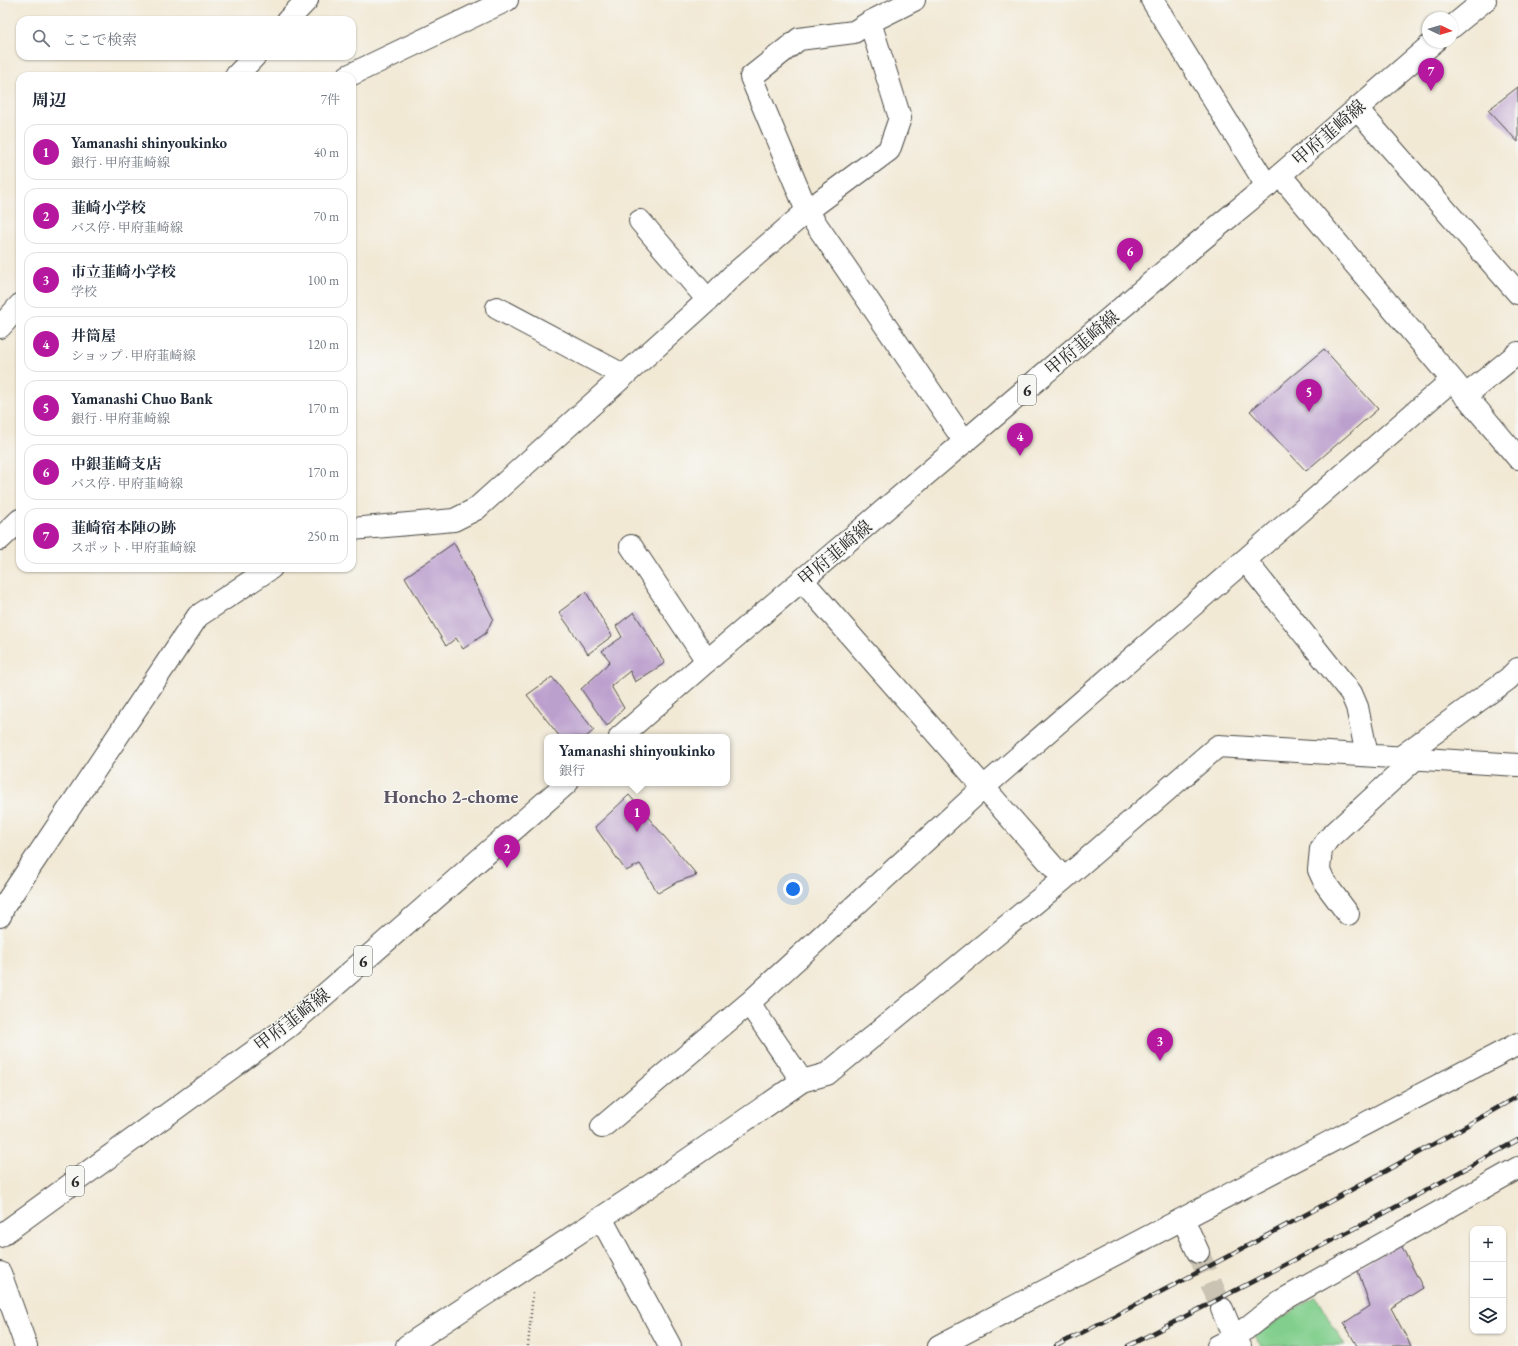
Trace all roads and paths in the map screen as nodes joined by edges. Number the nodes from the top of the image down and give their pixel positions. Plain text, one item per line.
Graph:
1 (307, 0) edge
2 (507, 0) edge
3 (914, 0) edge
4 (1152, 0) edge
5 (1485, 0) edge
6 (292, 16) edge
7 (870, 22) junction
8 (1458, 22) edge
9 (1427, 48) edge
10 (251, 60) edge
11 (240, 72) edge
12 (356, 72) edge
13 (1357, 109) junction
14 (1274, 181) junction
15 (807, 211) junction
16 (640, 221) dead end
17 (1518, 292) edge
18 (708, 300) junction
19 (496, 308) dead end
20 (16, 309) edge
21 (0, 327) edge
22 (1518, 353) edge
23 (624, 375) junction
24 (1458, 388) junction
25 (965, 442) junction
26 (1518, 458) edge
27 (16, 524) edge
28 (356, 529) edge
29 (0, 539) edge
30 (631, 546) dead end
31 (1245, 560) junction
32 (265, 572) edge
33 (802, 580) junction
34 (707, 661) junction
35 (1518, 669) edge
36 (623, 734) edge
37 (1367, 755) junction
38 (1409, 758) junction
39 (1518, 765) edge
40 (564, 786) edge
41 (984, 788) junction
42 (1064, 879) junction
43 (1348, 914) dead end
44 (0, 916) edge
45 (749, 1003) junction
46 (1518, 1044) edge
47 (802, 1081) junction
48 (602, 1127) dead end
49 (1518, 1168) edge
50 (601, 1218) junction
51 (1184, 1219) junction
52 (0, 1236) edge
53 (1198, 1252) tunnel mouth
54 (534, 1262) junction
55 (0, 1273) edge
56 (1222, 1309) tunnel mouth
57 (1230, 1343) edge
58 (26, 1346) edge
59 (407, 1346) edge
60 (528, 1346) edge
61 (670, 1346) edge
62 (939, 1346) edge

1 - 6 main road
2 - 12 main road
3 - 7 main road
4 - 14 main road
5 - 8 main road
7 - 15 main road
7 - 15 main road
9 - 13 main road, 甲府韮崎線 / 6
10 - 11 main road
13 - 14 main road, 甲府韮崎線 / 6
13 - 17 main road
14 - 24 main road
14 - 25 main road, 甲府韮崎線 / 6
15 - 18 main road
15 - 25 main road
16 - 18 main road
18 - 23 main road
19 - 23 main road
20 - 21 main road
22 - 24 main road
23 - 28 main road
24 - 26 main road
24 - 31 main road
25 - 33 main road, 甲府韮崎線 / 6
27 - 29 main road
30 - 34 main road
31 - 37 main road
31 - 41 main road
32 - 44 main road
33 - 34 main road, 甲府韮崎線 / 6
33 - 41 main road
34 - 36 main road, 甲府韮崎線 / 6
35 - 38 main road
37 - 38 main road
37 - 42 main road
38 - 39 main road
38 - 43 main road
40 - 52 main road, 甲府韮崎線 / 6
41 - 42 main road
41 - 45 main road
42 - 47 main road
45 - 47 main road
45 - 48 main road
46 - 51 main road
47 - 50 main road
49 - 57 main road
50 - 54 main road
50 - 61 main road
51 - 53 main road
51 - 62 main road
54 - 59 main road
54 - 60 path
55 - 58 main road
56 - 57 main road

